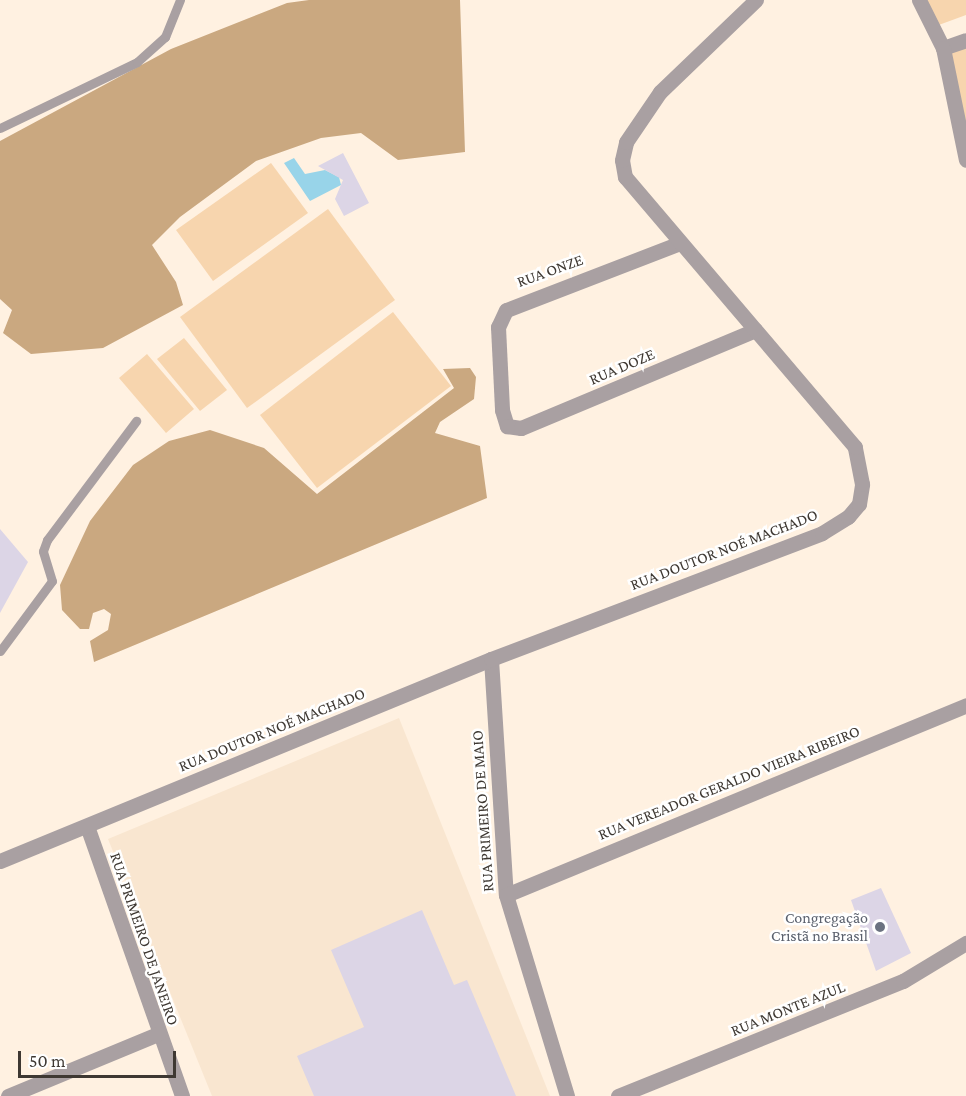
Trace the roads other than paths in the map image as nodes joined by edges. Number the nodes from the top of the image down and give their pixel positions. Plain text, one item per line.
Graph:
1 (180, 0) edge
2 (756, 0) edge
3 (919, 0) edge
4 (966, 40) edge
5 (943, 48) junction
6 (0, 128) edge
7 (966, 160) edge
8 (680, 243) junction
9 (755, 330) junction
10 (136, 421) dead end
11 (503, 421) joint
12 (0, 651) edge
13 (491, 659) junction
14 (966, 705) edge
15 (87, 826) junction
16 (0, 861) edge
17 (506, 894) junction
18 (966, 943) edge
19 (158, 1034) junction
20 (8, 1096) edge
21 (182, 1096) edge
22 (567, 1096) edge
23 (618, 1096) edge

1 - 6 lane
2 - 8 street, RUA DOUTOR NOÉ MACHADO
3 - 5 street
4 - 5 street
5 - 7 street
8 - 9 street, RUA DOUTOR NOÉ MACHADO
8 - 11 street, RUA ONZE
9 - 11 street, RUA DOZE
9 - 13 street, RUA DOUTOR NOÉ MACHADO
10 - 12 lane
13 - 15 street, RUA DOUTOR NOÉ MACHADO
13 - 17 street, RUA PRIMEIRO DE MAIO
14 - 17 street, RUA VEREADOR GERALDO VIEIRA RIBEIRO
15 - 16 street, RUA DOUTOR NOÉ MACHADO
15 - 19 street, RUA PRIMEIRO DE JANEIRO
17 - 22 street, RUA PRIMEIRO DE MAIO
18 - 23 street, RUA MONTE AZUL
19 - 20 street
19 - 21 street, RUA PRIMEIRO DE JANEIRO

